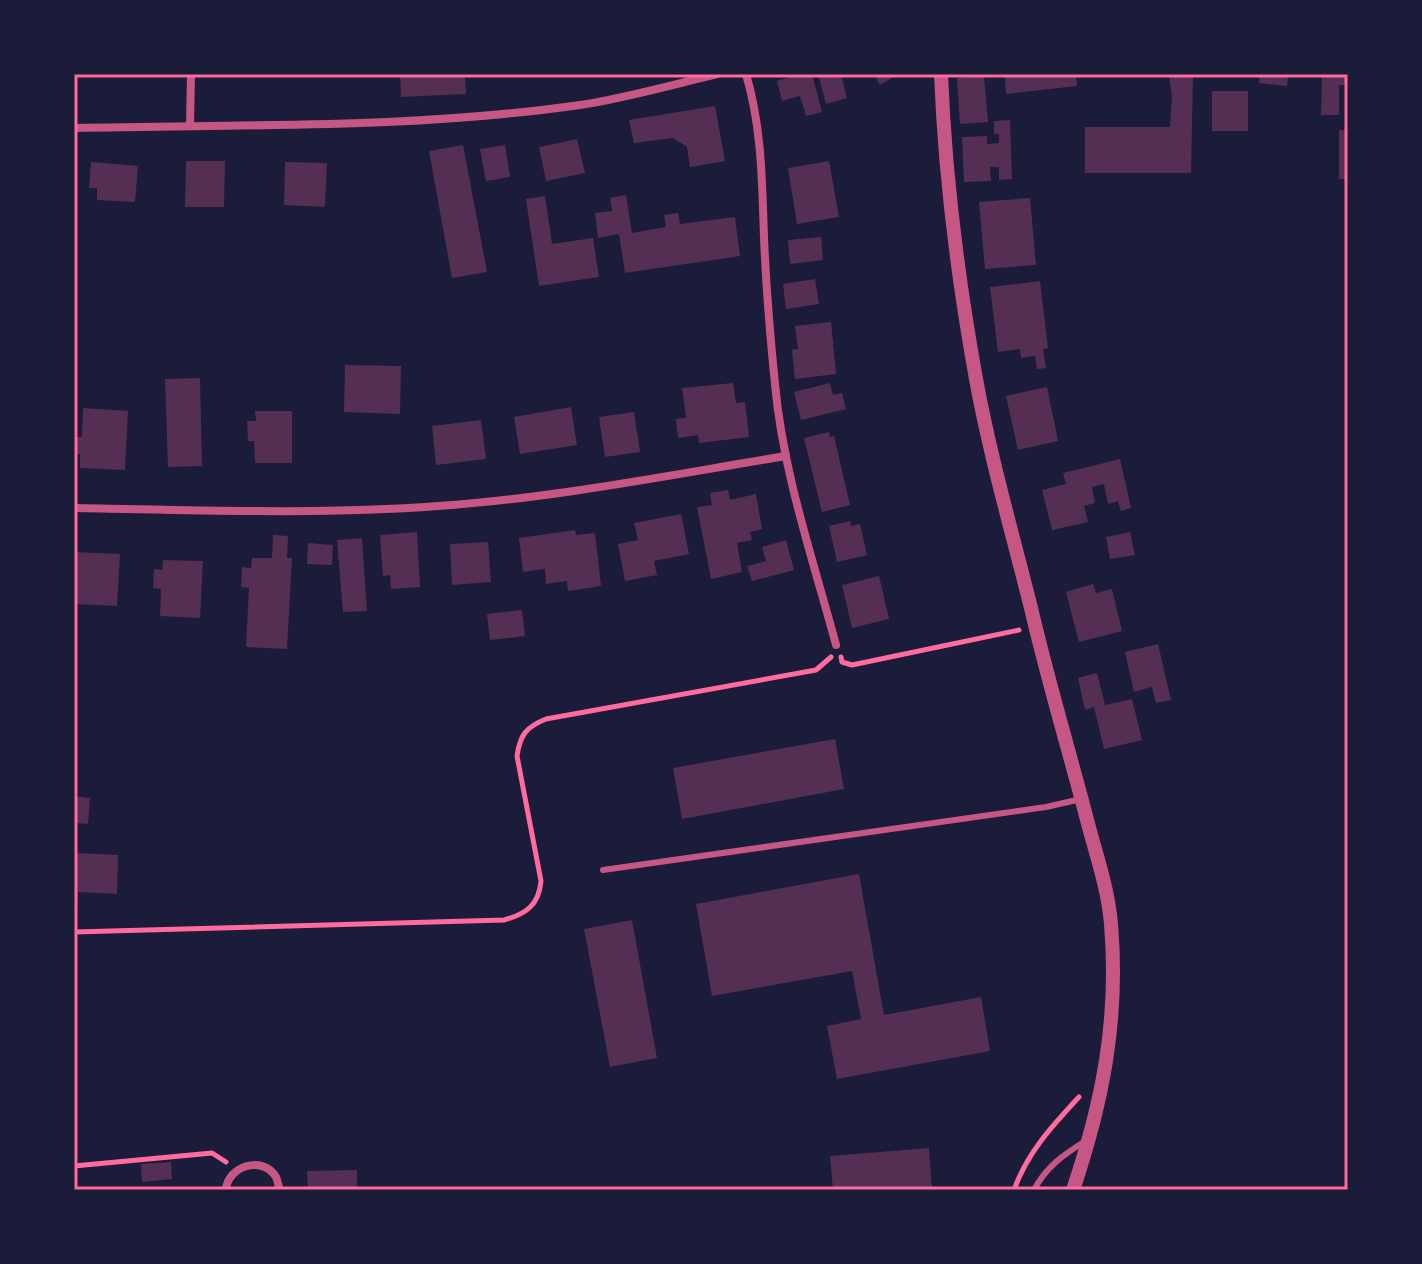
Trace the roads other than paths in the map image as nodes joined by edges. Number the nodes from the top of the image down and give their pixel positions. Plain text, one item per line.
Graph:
1 (191, 74) edge
2 (717, 74) edge
3 (746, 74) edge
4 (941, 74) edge
5 (676, 79) edge
6 (190, 126) junction
7 (74, 128) edge
8 (786, 456) junction
9 (74, 508) edge
10 (836, 645) road end
11 (1081, 799) junction
12 (603, 870) dead end
13 (1091, 1138) junction
14 (226, 1190) edge
15 (280, 1190) edge
16 (1034, 1190) edge
17 (1073, 1190) edge

1 - 6 street
2 - 5 street
3 - 8 street
4 - 11 street
5 - 6 street
6 - 7 street
8 - 9 street
8 - 10 street
11 - 12 lane
11 - 13 street
13 - 16 lane
13 - 17 street
14 - 15 street

